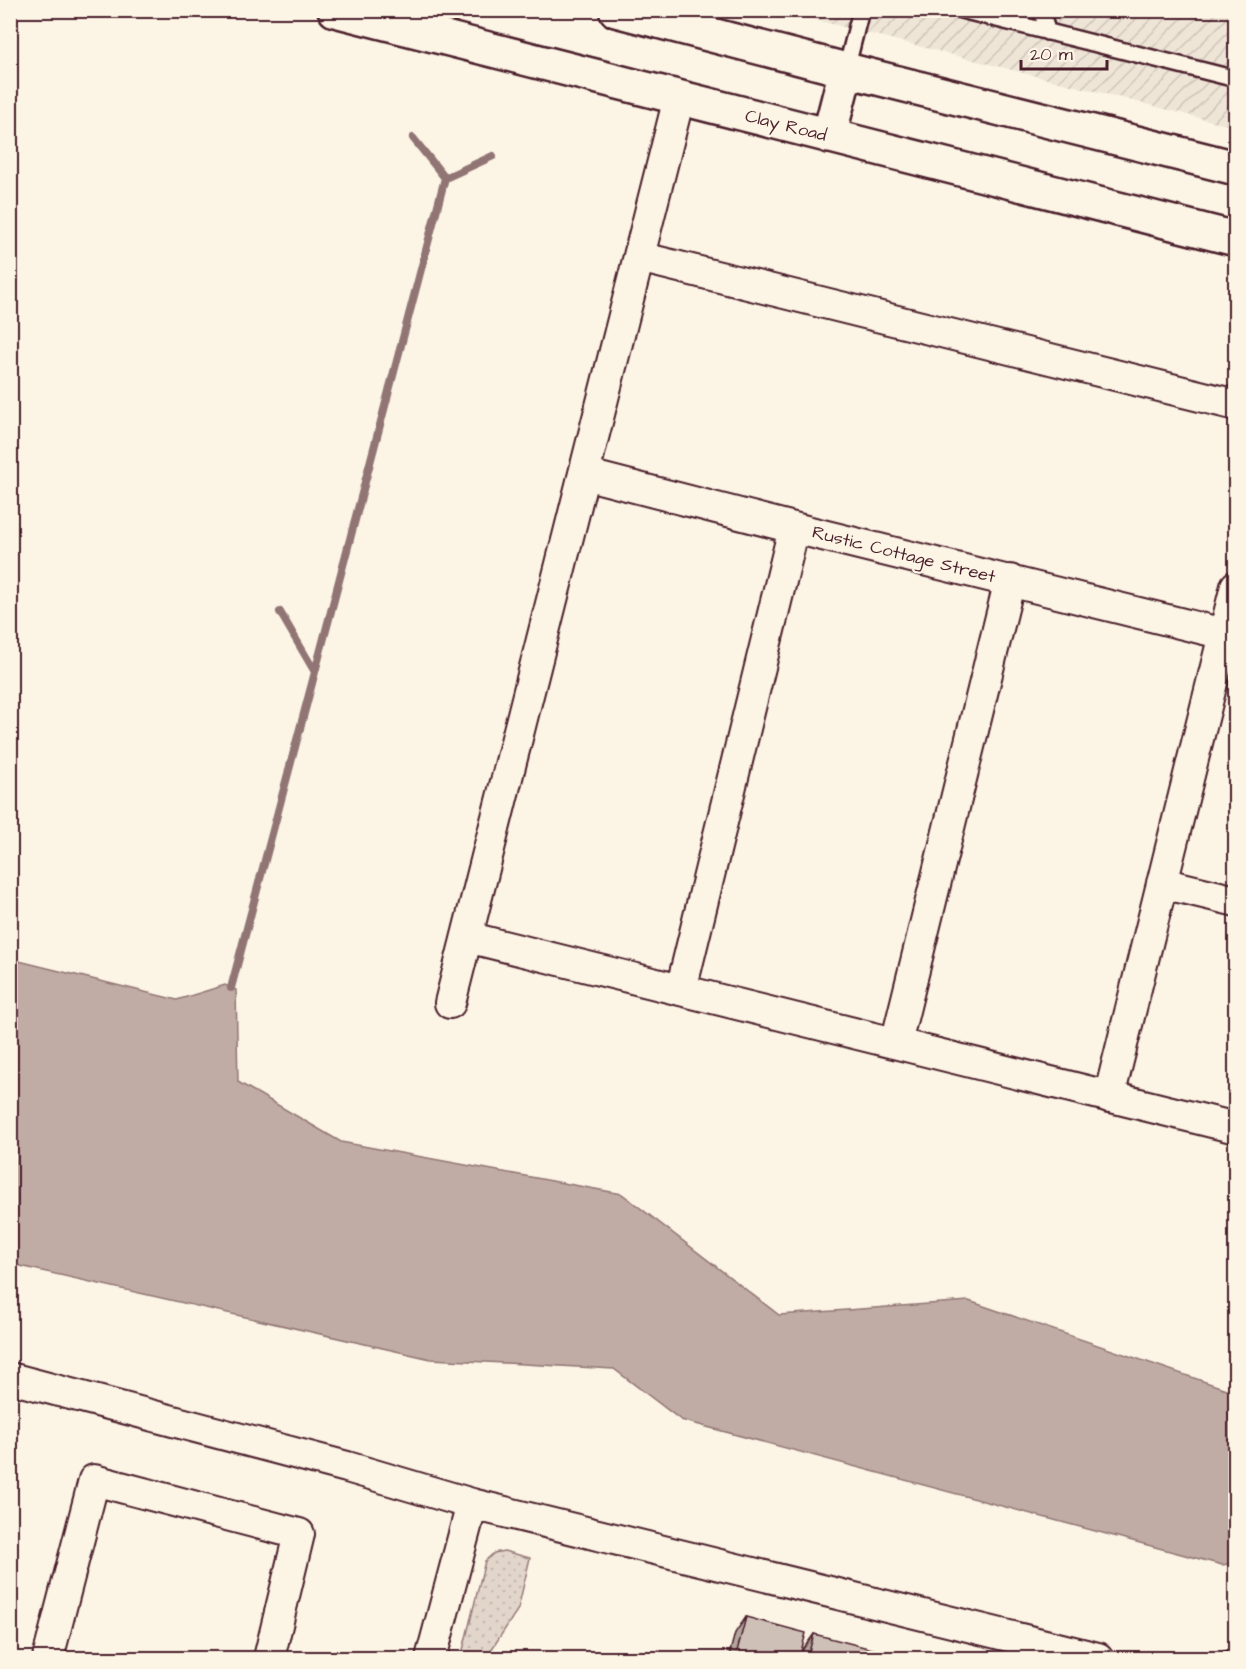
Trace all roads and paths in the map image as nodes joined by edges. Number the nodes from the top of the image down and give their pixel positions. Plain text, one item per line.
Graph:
1 (335, 10) edge
2 (616, 10) edge
3 (861, 10) edge
4 (961, 10) edge
5 (1042, 10) edge
6 (1047, 32) junction
7 (846, 70) junction
8 (1236, 79) edge
9 (680, 98) junction
10 (829, 136) junction
11 (1236, 168) edge
12 (1236, 239) edge
13 (639, 256) junction
14 (1236, 405) edge
15 (584, 474) junction
16 (794, 528) junction
17 (1010, 580) junction
18 (1236, 586) edge
19 (1224, 634) junction
20 (1162, 882) junction
21 (1236, 901) edge
22 (467, 937) junction
23 (681, 990) junction
24 (450, 1003) dead end
25 (896, 1043) junction
26 (1109, 1096) junction
27 (1236, 1128) edge
28 (10, 1378) edge
29 (472, 1504) junction
30 (1236, 1650) edge
31 (1214, 1653) dead end
32 (48, 1659) edge
33 (269, 1659) edge
34 (432, 1659) edge
35 (1098, 1659) edge

1 - 9 main road, Clay Road
2 - 7 main road
3 - 7 lane
4 - 6 lane
5 - 6 lane
6 - 8 lane
7 - 10 main road
7 - 11 main road
9 - 10 main road, Clay Road
9 - 13 street
10 - 12 main road, Clay Road
13 - 14 street
13 - 15 street
15 - 16 street, Rustic Cottage Street
15 - 22 street
16 - 17 street, Rustic Cottage Street
16 - 23 street
17 - 19 street, Rustic Cottage Street
17 - 25 street
18 - 19 street
19 - 20 street
20 - 21 street
20 - 26 street
22 - 23 street
22 - 24 street
23 - 25 street
25 - 26 street
26 - 27 street
28 - 29 street
29 - 34 street
29 - 35 street
30 - 31 path
32 - 33 street

